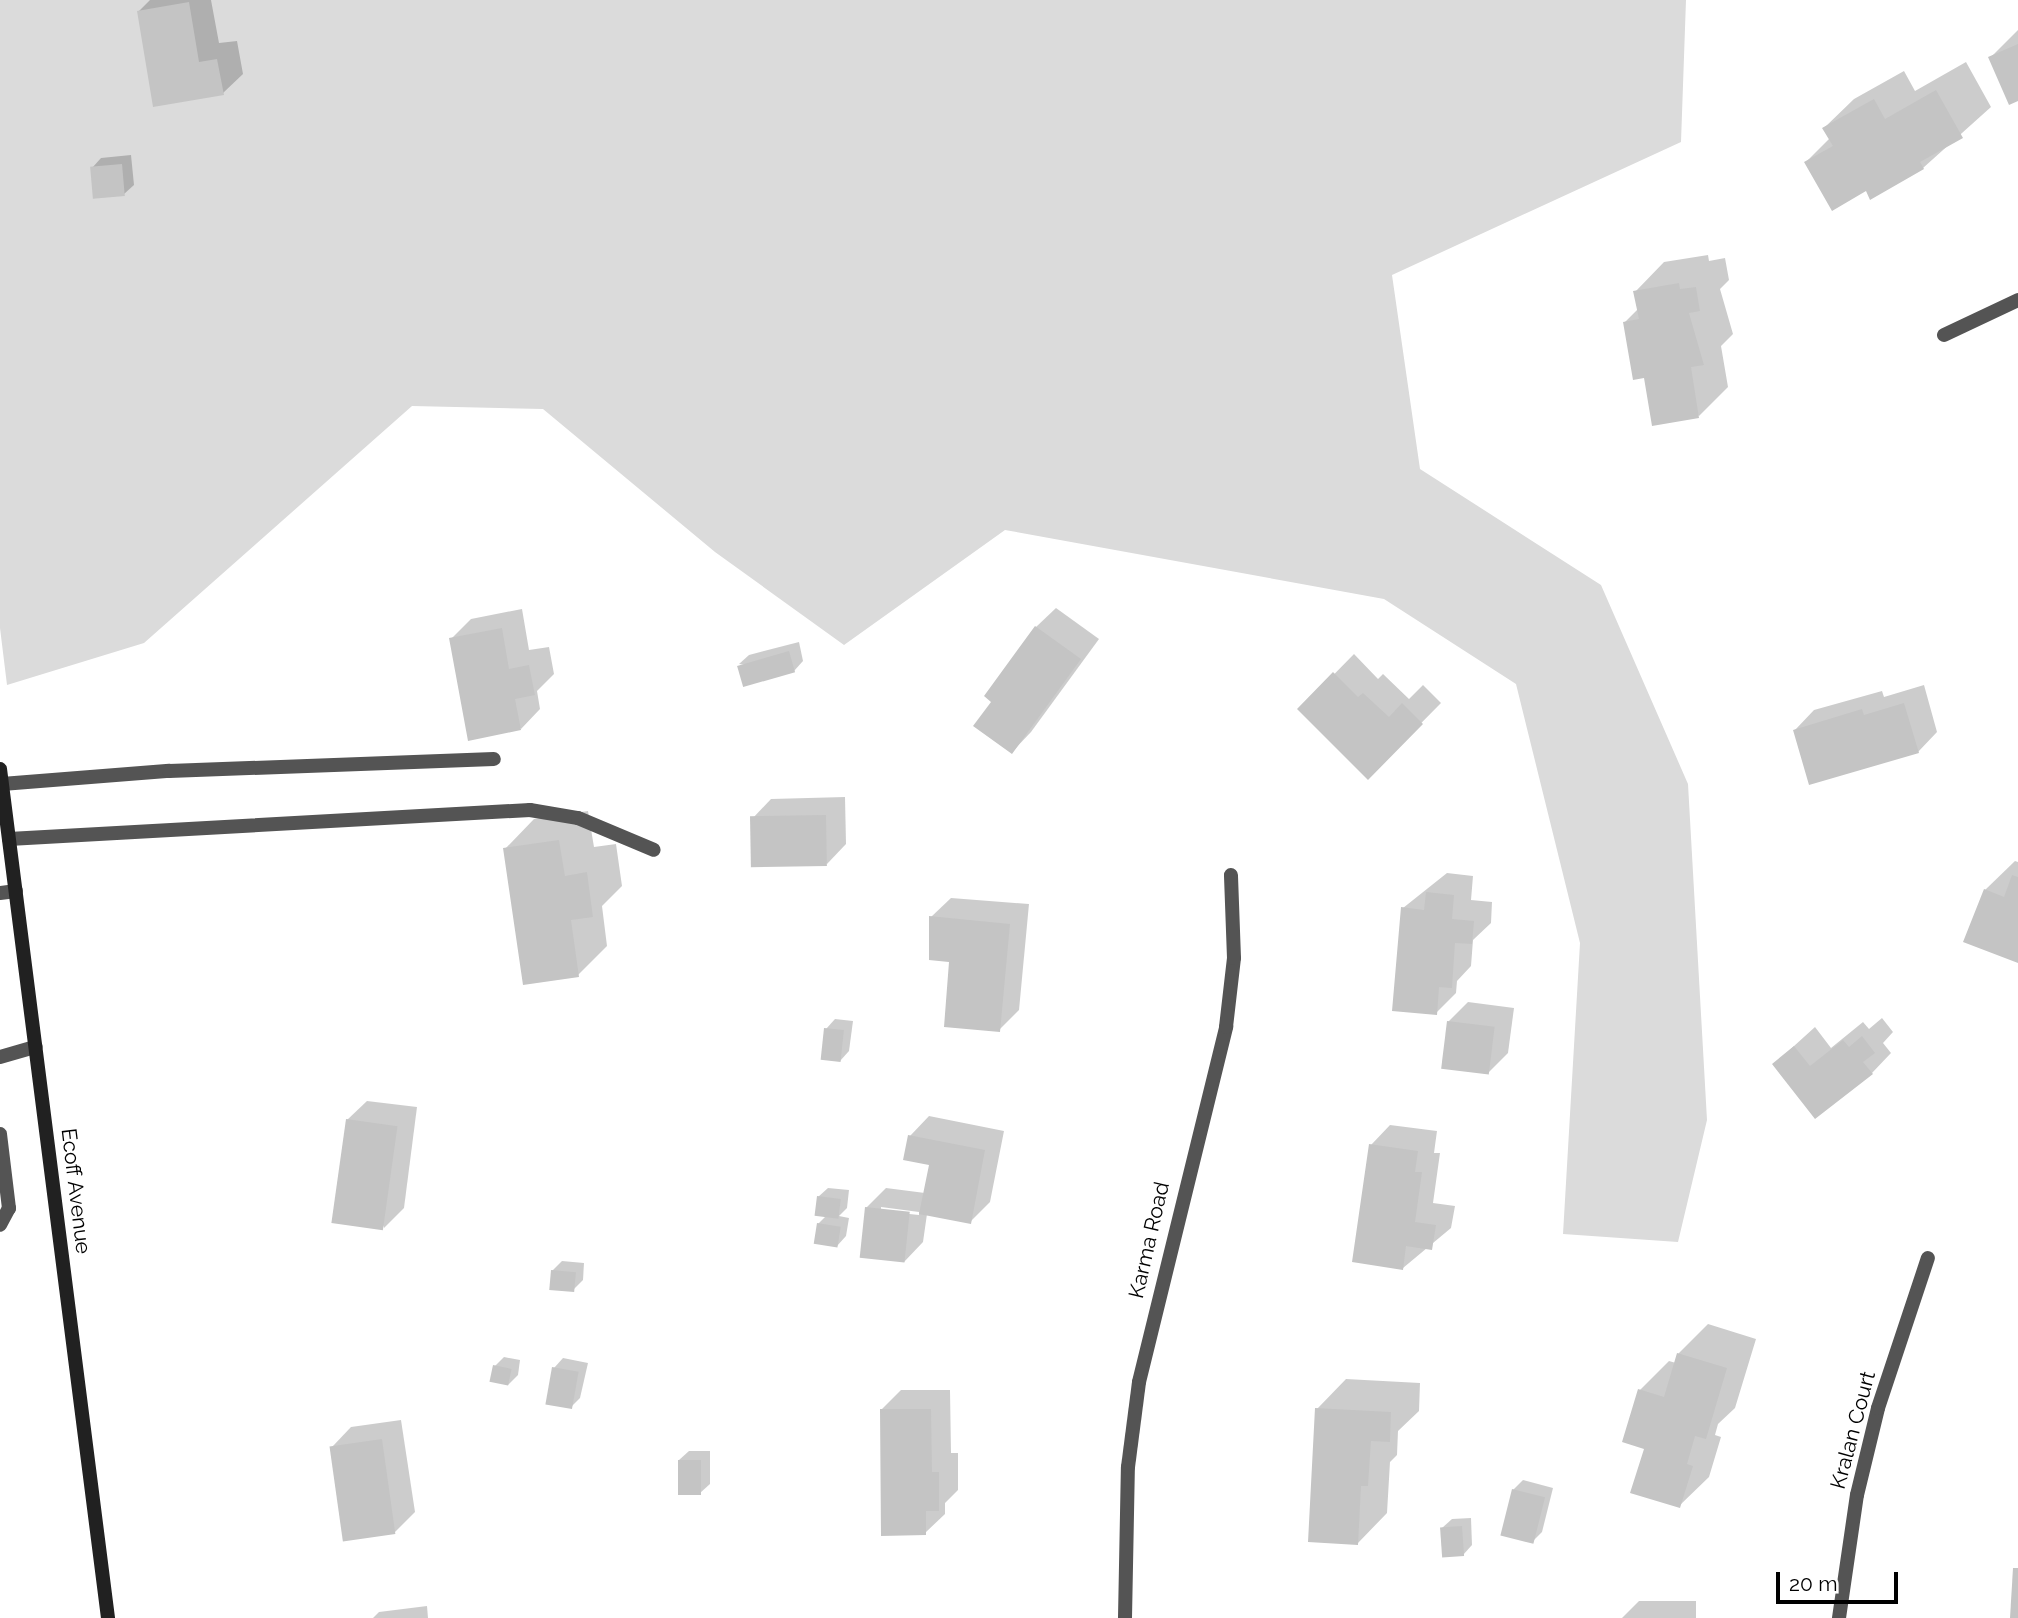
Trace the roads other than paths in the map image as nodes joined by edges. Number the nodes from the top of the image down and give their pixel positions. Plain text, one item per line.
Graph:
1 (2018, 300) edge
2 (1944, 335) dead end
3 (494, 759) dead end
4 (1, 777) edge
5 (9, 839) junction
6 (654, 850) dead end
7 (1231, 875) dead end
8 (16, 891) junction
9 (0, 893) edge
10 (36, 1047) junction
11 (0, 1057) edge
12 (0, 1134) edge
13 (0, 1226) edge
14 (1928, 1258) dead end
15 (108, 1618) edge
16 (1125, 1618) edge
17 (1839, 1618) edge

1 - 2 street
3 - 4 street
4 - 5 street, Ecoff Avenue
5 - 6 street
5 - 8 street, Ecoff Avenue
7 - 16 street, Karma Road
8 - 9 street
8 - 10 street, Ecoff Avenue
10 - 11 street
10 - 15 street, Ecoff Avenue
12 - 13 street
14 - 17 street, Kralan Court

